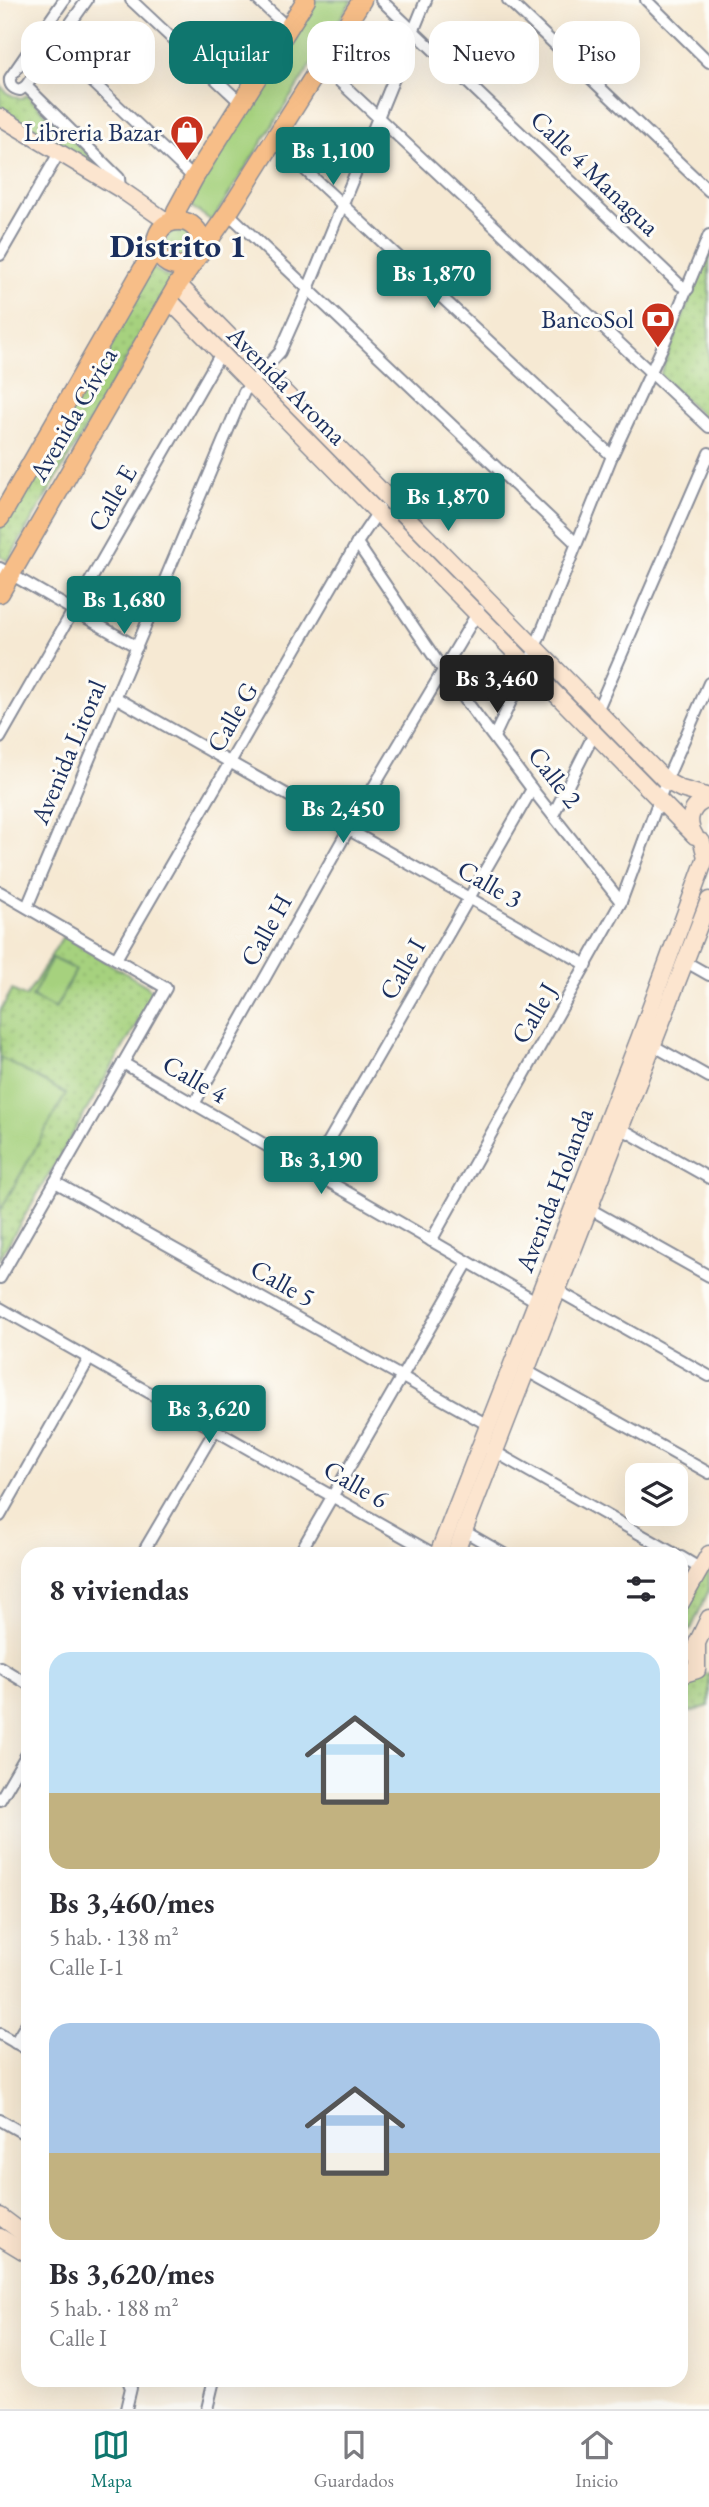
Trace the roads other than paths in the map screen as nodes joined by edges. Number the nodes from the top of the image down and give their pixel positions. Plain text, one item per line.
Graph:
1 (64, 0) edge
2 (87, 0) edge
3 (131, 0) edge
4 (258, 0) edge
5 (306, 0) edge
6 (362, 0) edge
7 (381, 0) edge
8 (426, 0) edge
9 (508, 0) edge
10 (646, 0) edge
11 (49, 21) edge
12 (72, 21) edge
13 (280, 21) edge
14 (292, 21) edge
15 (349, 21) edge
16 (403, 21) edge
17 (415, 26) edge
18 (415, 33) edge
19 (21, 62) edge
20 (709, 62) edge
21 (95, 84) edge
22 (253, 84) edge
23 (308, 84) edge
24 (342, 84) edge
25 (393, 84) edge
26 (26, 86) joint
27 (241, 103) junction
28 (0, 117) edge
29 (379, 119) junction
30 (273, 139) junction
31 (59, 153) junction
32 (194, 178) junction
33 (120, 189) junction
34 (709, 191) edge
35 (343, 203) junction
36 (228, 213) junction
37 (171, 222) junction
38 (709, 235) edge
39 (156, 246) junction
40 (0, 255) edge
41 (196, 258) junction
42 (308, 289) junction
43 (688, 289) junction
44 (173, 292) junction
45 (221, 353) junction
46 (263, 371) junction
47 (651, 371) junction
48 (251, 383) junction
49 (709, 427) edge
50 (709, 453) edge
51 (611, 456) junction
52 (390, 500) junction
53 (377, 512) junction
54 (0, 518) edge
55 (357, 543) junction
56 (576, 543) junction
57 (5, 571) edge
58 (0, 593) edge
59 (486, 599) junction
60 (73, 611) junction
61 (477, 614) junction
62 (534, 646) junction
63 (137, 647) junction
64 (528, 665) junction
65 (443, 670) junction
66 (709, 683) edge
67 (115, 697) junction
68 (597, 711) junction
69 (594, 734) junction
70 (494, 737) junction
71 (0, 738) edge
72 (232, 763) junction
73 (666, 781) junction
74 (532, 789) junction
75 (709, 798) edge
76 (660, 801) junction
77 (553, 815) junction
78 (348, 830) junction
79 (702, 840) edge
80 (706, 865) edge
81 (0, 892) edge
82 (469, 898) junction
83 (709, 900) edge
84 (621, 902) junction
85 (27, 907) junction
86 (116, 959) junction
87 (686, 962) junction
88 (587, 965) junction
89 (709, 975) edge
90 (646, 1042) junction
91 (122, 1063) junction
92 (709, 1077) edge
93 (194, 1104) junction
94 (622, 1129) junction
95 (311, 1172) junction
96 (709, 1178) edge
97 (55, 1182) junction
98 (590, 1209) junction
99 (431, 1241) junction
100 (468, 1262) junction
101 (709, 1276) edge
102 (0, 1278) edge
103 (551, 1287) junction
104 (536, 1301) junction
105 (0, 1308) edge
106 (89, 1359) junction
107 (527, 1371) junction
108 (402, 1376) junction
109 (709, 1376) edge
110 (488, 1425) junction
111 (215, 1430) junction
112 (487, 1448) junction
113 (709, 1473) edge
114 (332, 1496) junction
115 (0, 1516) edge
116 (464, 1531) junction
117 (146, 1547) edge
118 (303, 1547) edge
119 (423, 1547) edge
120 (439, 1547) edge
121 (458, 1547) edge
122 (492, 1547) edge
123 (663, 1547) edge
124 (705, 1561) edge
125 (688, 1590) edge
126 (709, 1618) edge
127 (695, 1649) edge
128 (0, 1667) edge
129 (703, 1668) edge
130 (21, 1680) edge
131 (21, 1764) edge
132 (0, 1800) edge
133 (21, 2033) edge
134 (0, 2034) edge
135 (15, 2043) junction
136 (21, 2046) edge
137 (0, 2120) edge
138 (21, 2132) edge
139 (3, 2228) edge
140 (21, 2234) edge
141 (21, 2247) edge
142 (131, 2387) edge
143 (212, 2387) edge
144 (126, 2409) edge
145 (207, 2409) edge

1 - 11 street
2 - 12 street
3 - 27 street
4 - 13 street
5 - 14 main road
6 - 15 main road, Avenida Cívica
7 - 16 street, Calle 4 Managua
8 - 17 street, Avenida Litoral
9 - 34 street
10 - 20 street
18 - 43 street, Calle 4 Managua
19 - 26 street
21 - 32 street
22 - 27 main road
23 - 30 main road, Avenida Cívica
24 - 29 street
25 - 29 street, Avenida Litoral
26 - 33 street
27 - 32 main road
28 - 31 street
29 - 35 street, Avenida Litoral
29 - 47 street
30 - 35 street
30 - 36 main road, Avenida Cívica
31 - 33 street
31 - 40 street
32 - 37 main road
33 - 37 street
35 - 42 street, Avenida Litoral
35 - 51 street
36 - 41 main road, Avenida Cívica
36 - 42 street
37 - 39 main road
37 - 41 main road
38 - 43 street
39 - 41 main road
39 - 54 main road, Avenida Cívica
41 - 44 main road, Avenida Cívica
42 - 46 street, Avenida Litoral
42 - 56 street
43 - 47 street
44 - 45 street, Avenida Aroma
44 - 46 street, Avenida Aroma
44 - 57 main road, Avenida Cívica
45 - 48 street, Avenida Aroma
45 - 60 street, Calle E
46 - 48 street, Avenida Litoral
46 - 52 street, Avenida Aroma
47 - 49 street
47 - 51 street
48 - 53 street, Avenida Aroma
48 - 63 street, Avenida Litoral
50 - 68 street
51 - 56 street
52 - 53 street, Calle G
52 - 59 street, Avenida Aroma
53 - 55 street, Calle G
53 - 61 street, Avenida Aroma
55 - 65 street, Calle 2
55 - 72 street, Calle G
56 - 62 street
57 - 58 main road, Avenida Cívica
57 - 60 street
59 - 61 street, Calle H
59 - 62 street, Avenida Aroma
60 - 63 street
60 - 71 street, Calle E
61 - 64 street, Avenida Aroma
61 - 65 street, Calle H
62 - 64 street
62 - 68 street, Avenida Aroma
63 - 67 street, Avenida Litoral
64 - 69 street, Avenida Aroma
64 - 70 street
65 - 70 street, Calle 2
65 - 78 street, Calle H
66 - 73 street, Calle J
67 - 72 street, Calle 3
67 - 85 street, Avenida Litoral
68 - 73 street, Avenida Aroma
69 - 76 street, Avenida Aroma
69 - 77 street
70 - 74 street, Calle 2
72 - 78 street, Calle 3
72 - 86 street, Calle G
73 - 75 street, Avenida Aroma
73 - 76 street, Calle J
74 - 77 street, Calle 2
74 - 82 street, Calle I
75 - 79 street, Avenida Holanda
76 - 79 street, Avenida Aroma
76 - 84 street, Calle J
77 - 84 street, Calle 2
78 - 82 street, Calle 3
78 - 93 street, Calle H
79 - 80 street, Avenida Holanda
80 - 90 street, Avenida Holanda
81 - 85 street
82 - 88 street, Calle 3
82 - 95 street, Calle I
83 - 87 street, Avenida Holanda
84 - 88 street, Calle J
85 - 86 street
86 - 91 street
87 - 89 street
87 - 90 street, Avenida Holanda
88 - 99 street, Calle J
90 - 92 street
90 - 94 street, Avenida Holanda
90 - 103 street, Avenida Holanda
91 - 93 street, Calle 4
91 - 97 street
93 - 95 street, Calle 4
94 - 96 street
94 - 98 street, Avenida Holanda
95 - 99 street, Calle 4
97 - 102 street
97 - 108 street, Calle 5
98 - 101 street
98 - 103 street, Avenida Holanda
99 - 100 street, Calle 4
100 - 104 street, Calle 4
100 - 108 street
103 - 104 street, Avenida Holanda
103 - 107 street, Avenida Holanda
103 - 109 street
104 - 110 street, Avenida Holanda
105 - 106 street, Calle 6
106 - 111 street, Calle 6
106 - 115 street
107 - 112 street, Avenida Holanda
107 - 113 street
108 - 110 street, Calle 5
108 - 114 street
110 - 112 street, Avenida Holanda
111 - 114 street, Calle 6
111 - 117 street
112 - 116 street, Avenida Holanda
112 - 120 street, Avenida Holanda
112 - 123 street
114 - 118 street
114 - 119 street, Calle 6
116 - 121 street, Avenida Holanda
116 - 122 street
124 - 125 street
126 - 127 street
127 - 129 street
128 - 130 street
131 - 132 street
133 - 135 street
134 - 135 street
135 - 136 street
137 - 138 street
139 - 140 street
139 - 141 street
142 - 144 street
143 - 145 street

